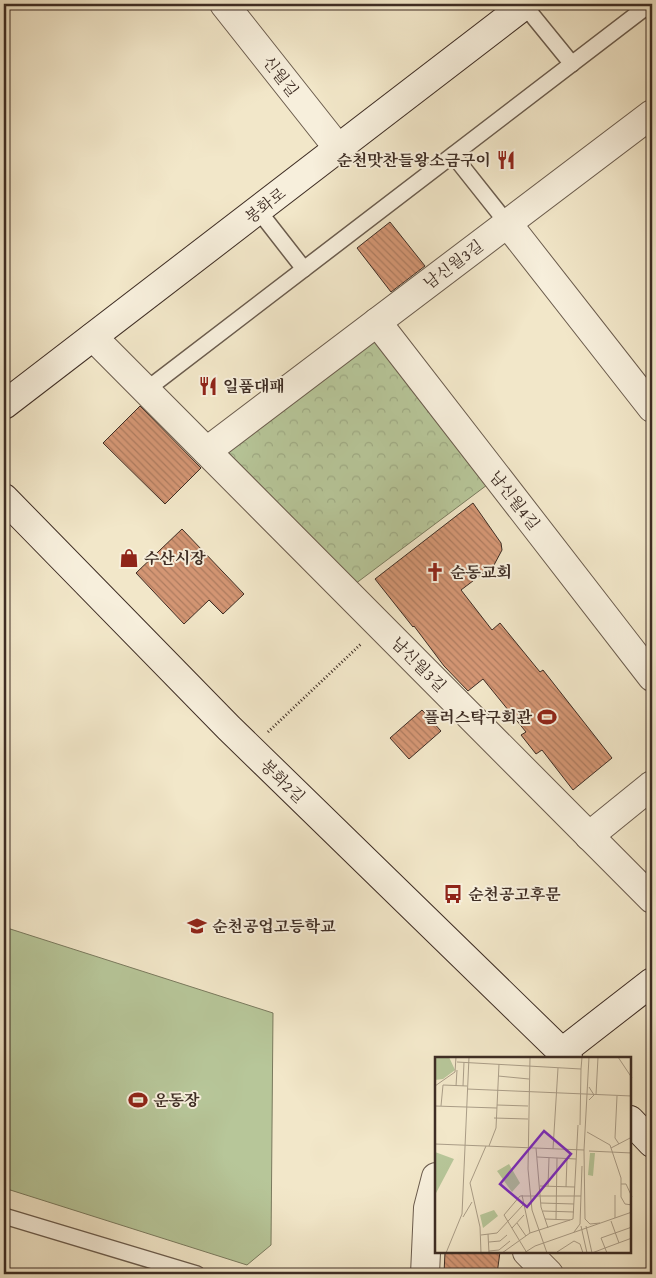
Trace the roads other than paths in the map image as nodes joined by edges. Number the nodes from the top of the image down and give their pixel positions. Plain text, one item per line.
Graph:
1 (224, 4) edge
2 (525, 4) edge
3 (650, 4) edge
4 (572, 64) junction
5 (651, 118) edge
6 (338, 148) junction
7 (453, 155) junction
8 (258, 210) junction
9 (507, 224) junction
10 (304, 269) junction
11 (377, 322) junction
12 (93, 337) junction
13 (146, 390) junction
14 (4, 405) edge
15 (652, 408) edge
16 (207, 451) junction
17 (4, 498) edge
18 (652, 677) edge
19 (652, 785) edge
20 (589, 836) junction
21 (652, 899) edge
22 (652, 982) edge
23 (562, 1056) edge
24 (631, 1121) edge
25 (652, 1143) edge
26 (435, 1181) edge
27 (4, 1216) edge
28 (528, 1253) edge
29 (197, 1274) edge
30 (424, 1274) edge
31 (549, 1274) edge

1 - 6 street, 신월길
2 - 4 lane
2 - 6 street, 봉화로
3 - 4 lane
4 - 7 lane
5 - 9 street, 남신월3길
6 - 8 street, 봉화로
7 - 9 lane
7 - 10 lane
8 - 10 lane
8 - 12 street, 봉화로
9 - 11 street, 남신월3길
9 - 15 street
10 - 13 lane
11 - 16 street, 남신월3길
11 - 18 street, 남신월4길
12 - 13 street, 남신월3길
12 - 14 street, 봉화로
13 - 16 street, 남신월3길
16 - 20 street, 남신월3길
17 - 23 street, 봉화2길
19 - 20 street
20 - 21 street, 남신월3길
22 - 23 street
24 - 25 street
26 - 30 street
27 - 29 lane
28 - 31 street

